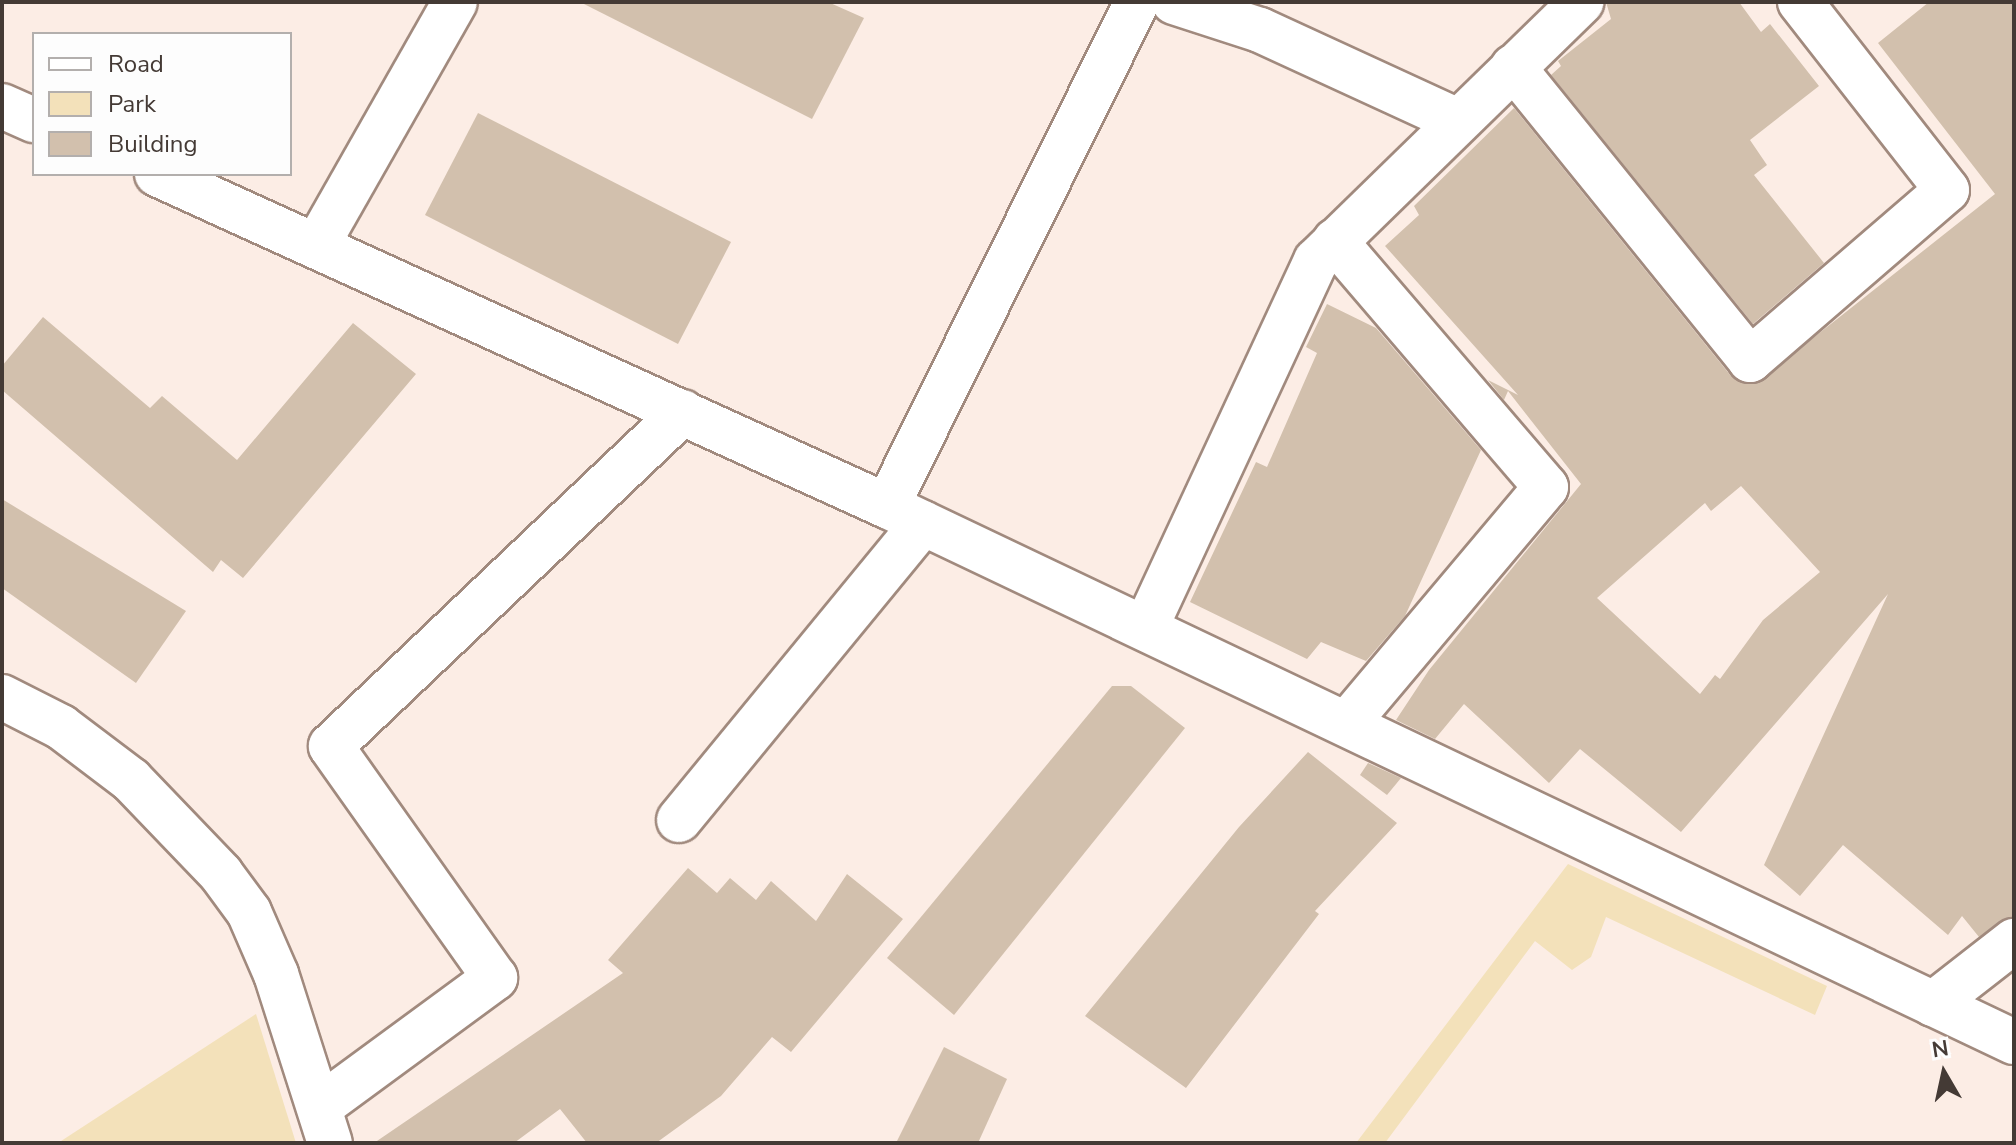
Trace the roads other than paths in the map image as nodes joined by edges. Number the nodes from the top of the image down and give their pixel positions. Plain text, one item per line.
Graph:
1 (455, 2) edge
2 (1137, 2) edge
3 (1174, 2) edge
4 (1581, 2) edge
5 (1800, 2) edge
6 (1513, 67) junction
7 (2, 106) edge
8 (32, 119) edge
9 (1456, 120) junction
10 (162, 176) edge
11 (1335, 241) junction
12 (317, 245) junction
13 (683, 412) junction
14 (905, 514) junction
15 (1146, 627) junction
16 (2, 697) edge
17 (1347, 723) junction
18 (679, 820) dead end
19 (2014, 941) edge
20 (1933, 1004) junction
21 (2014, 1042) edge
22 (326, 1124) edge

1 - 12 street
2 - 14 street
3 - 9 street
4 - 6 street
5 - 6 street
6 - 9 street
7 - 8 street
9 - 11 street
10 - 12 street
11 - 15 street
11 - 17 street
12 - 13 street
13 - 14 street
13 - 22 street
14 - 15 street
14 - 18 street
15 - 17 street
16 - 22 street
17 - 20 street
19 - 20 street
20 - 21 street

